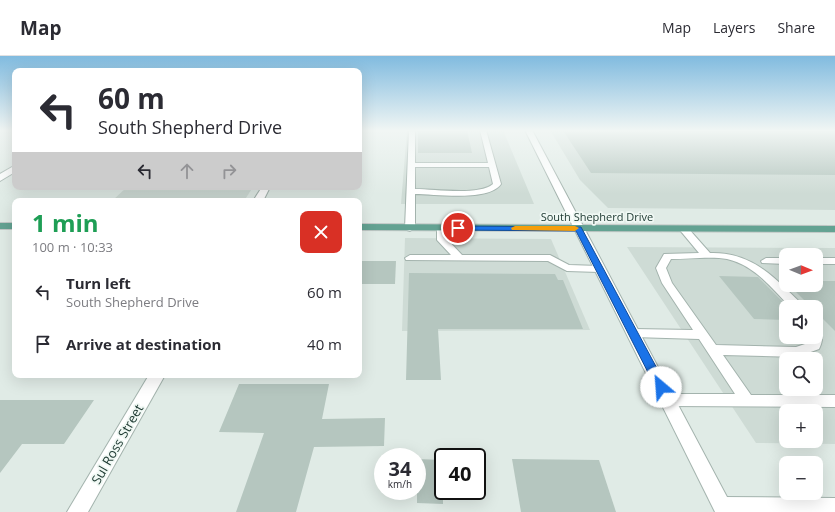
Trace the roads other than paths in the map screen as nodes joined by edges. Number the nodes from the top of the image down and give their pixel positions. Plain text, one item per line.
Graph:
1 (412, 151) edge
2 (489, 151) edge
3 (539, 151) edge
4 (412, 165) junction
5 (493, 165) junction
6 (12, 171) edge
7 (0, 178) edge
8 (411, 191) junction
9 (0, 226) edge
10 (12, 226) edge
11 (362, 228) edge
12 (410, 228) junction
13 (442, 228) junction
14 (578, 228) junction
15 (684, 229) junction
16 (835, 229) edge
17 (707, 256) junction
18 (410, 258) dead end
19 (459, 258) junction
20 (766, 261) dead end
21 (779, 261) edge
22 (823, 261) edge
23 (835, 262) edge
24 (599, 268) junction
25 (790, 300) edge
26 (633, 333) junction
27 (702, 335) junction
28 (815, 344) edge
29 (712, 350) junction
30 (155, 378) edge
31 (668, 400) junction
32 (747, 401) junction
33 (835, 401) edge
34 (835, 507) edge
35 (724, 509) edge
36 (77, 512) edge

1 - 4 lane
2 - 5 lane
3 - 14 street
4 - 5 lane
4 - 8 lane
5 - 8 lane
6 - 7 street
8 - 12 lane
9 - 10 main road
11 - 12 main road, South Shepherd Drive
12 - 13 main road, South Shepherd Drive
13 - 14 main road, South Shepherd Drive
13 - 19 lane
14 - 15 main road, South Shepherd Drive
14 - 24 street
15 - 16 main road, South Shepherd Drive
15 - 17 lane
17 - 25 lane
17 - 27 lane
18 - 19 lane
19 - 24 lane
20 - 21 lane
22 - 23 lane
24 - 26 street
26 - 27 lane
26 - 31 street
27 - 29 lane
28 - 29 lane
29 - 32 lane
30 - 36 street, Sul Ross Street
31 - 32 lane
31 - 35 street
32 - 33 lane
34 - 35 lane

